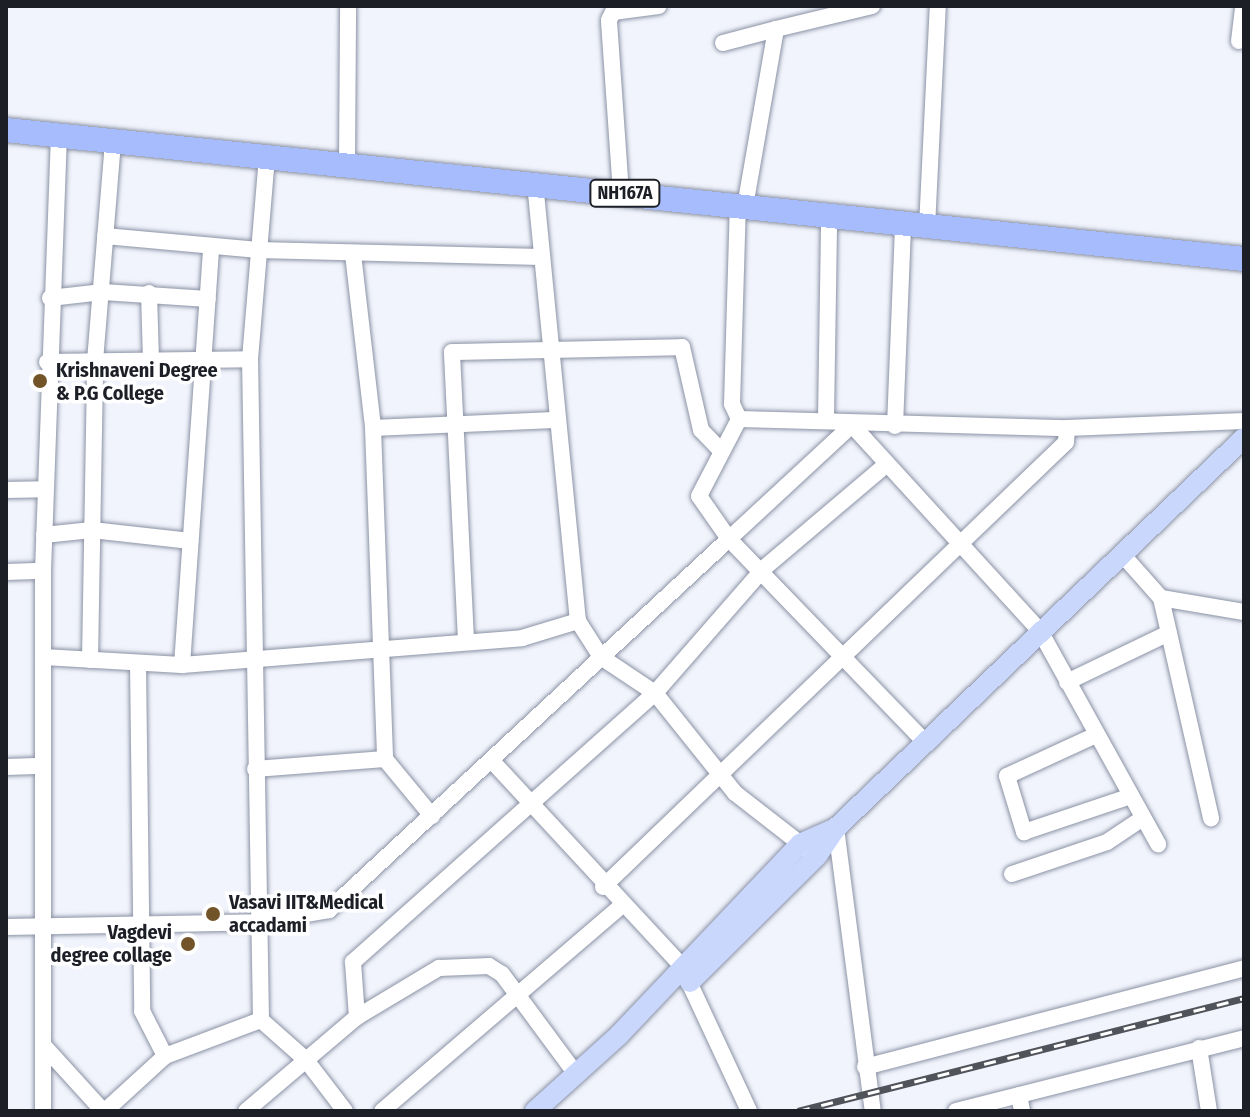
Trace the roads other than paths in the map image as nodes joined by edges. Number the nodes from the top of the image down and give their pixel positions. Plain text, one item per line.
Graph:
1 (348, 6) edge
2 (659, 6) edge
3 (872, 6) edge
4 (938, 6) edge
5 (1243, 6) edge
6 (776, 29) junction
7 (1239, 41) dead end
8 (723, 43) dead end
9 (6, 130) edge
10 (59, 135) junction
11 (113, 141) junction
12 (267, 155) junction
13 (347, 163) junction
14 (534, 183) junction
15 (621, 193) junction
16 (742, 206) junction
17 (829, 216) junction
18 (915, 226) junction
19 (105, 236) junction
20 (211, 246) junction
21 (258, 250) junction
22 (353, 254) junction
23 (541, 257) junction
24 (1244, 259) edge
25 (103, 292) junction
26 (149, 293) junction
27 (50, 298) junction
28 (208, 299) junction
29 (548, 351) junction
30 (250, 359) junction
31 (95, 361) junction
32 (151, 361) junction
33 (205, 361) junction
34 (47, 362) junction
35 (826, 418) junction
36 (739, 419) junction
37 (554, 420) junction
38 (1244, 421) edge
39 (451, 424) junction
40 (852, 425) junction
41 (895, 426) junction
42 (373, 428) junction
43 (1067, 428) junction
44 (1244, 438) edge
45 (721, 451) junction
46 (887, 464) junction
47 (45, 489) junction
48 (6, 490) edge
49 (92, 530) junction
50 (44, 535) junction
51 (729, 539) junction
52 (190, 541) junction
53 (961, 544) junction
54 (1121, 553) junction
55 (763, 569) junction
56 (43, 571) junction
57 (6, 572) edge
58 (1161, 598) junction
59 (1244, 612) edge
60 (578, 621) junction
61 (1040, 631) junction
62 (1169, 633) junction
63 (466, 640) junction
64 (383, 645) junction
65 (846, 656) junction
66 (43, 657) junction
67 (601, 657) junction
68 (90, 660) junction
69 (252, 661) junction
70 (138, 663) junction
71 (182, 665) junction
72 (1067, 682) junction
73 (655, 693) junction
74 (1096, 735) junction
75 (925, 742) junction
76 (385, 759) junction
77 (492, 761) junction
78 (43, 766) junction
79 (6, 767) edge
80 (255, 769) junction
81 (721, 773) junction
82 (1131, 796) junction
83 (528, 801) junction
84 (432, 816) junction
85 (1143, 818) junction
86 (1211, 818) dead end
87 (836, 828) junction
88 (800, 844) junction
89 (1158, 844) dead end
90 (817, 856) junction
91 (1012, 874) dead end
92 (603, 887) junction
93 (621, 906) junction
94 (259, 922) junction
95 (6, 927) edge
96 (139, 927) junction
97 (42, 929) junction
98 (1244, 968) edge
99 (685, 974) junction
100 (516, 996) junction
101 (357, 1017) junction
102 (261, 1020) junction
103 (1244, 1038) edge
104 (43, 1045) junction
105 (1199, 1048) junction
106 (165, 1056) junction
107 (306, 1060) junction
108 (865, 1067) junction
109 (576, 1074) junction
110 (1020, 1103) edge
111 (43, 1111) edge
112 (104, 1111) edge
113 (246, 1111) edge
114 (345, 1111) edge
115 (382, 1111) edge
116 (535, 1111) edge
117 (749, 1111) edge
118 (873, 1111) edge
119 (956, 1111) edge
120 (1209, 1111) edge

1 - 13 street
2 - 15 street
3 - 6 street
4 - 18 street
5 - 7 street
6 - 8 street
6 - 16 street
9 - 10 highway, NH167A
10 - 11 highway, NH167A
10 - 27 street
11 - 12 highway, NH167A
11 - 19 street
12 - 13 highway, NH167A
12 - 21 street
13 - 14 highway, NH167A
14 - 15 highway, NH167A
14 - 23 street
15 - 16 highway, NH167A
16 - 17 highway, NH167A
16 - 36 street
17 - 18 highway, NH167A
17 - 35 street
18 - 24 highway, NH167A
18 - 41 street
19 - 20 street
19 - 25 street
20 - 21 street
20 - 28 street
21 - 22 street
21 - 30 street
22 - 23 street
22 - 42 street
23 - 29 street
25 - 26 street
25 - 27 street
25 - 31 street
26 - 28 street
26 - 32 street
27 - 34 street
28 - 33 street
29 - 37 street
29 - 39 street
29 - 45 street
30 - 33 street
30 - 69 street
31 - 32 street
31 - 34 street
31 - 49 street
32 - 33 street
33 - 52 street
34 - 47 street
35 - 36 street
35 - 40 street
36 - 45 street
37 - 39 street
37 - 60 street
38 - 43 street
39 - 42 street
39 - 63 street
40 - 41 street
40 - 46 street
40 - 51 street
41 - 43 street
42 - 64 street
43 - 53 street
44 - 54 main road
45 - 51 street
46 - 53 street
46 - 55 street
47 - 48 street
47 - 50 street
49 - 50 street
49 - 52 street
49 - 68 street
50 - 56 street
51 - 55 street
51 - 67 street
52 - 71 street
53 - 61 street
53 - 65 street
54 - 58 street
54 - 61 main road
55 - 65 street
55 - 73 street
56 - 57 street
56 - 66 street
58 - 59 street
58 - 62 street
60 - 63 street
60 - 67 street
61 - 72 street
61 - 75 main road
62 - 72 street
62 - 86 street
63 - 64 street
64 - 69 street
64 - 76 street
65 - 75 street
65 - 81 street
66 - 68 street
66 - 78 street
67 - 73 street
67 - 77 street
68 - 70 street
69 - 71 street
69 - 80 street
70 - 71 street
70 - 96 street
72 - 74 street
73 - 81 street
73 - 83 street
74 - 82 street
74 - 82 street
75 - 87 main road
76 - 80 street
76 - 84 street
77 - 83 street
77 - 84 street
78 - 79 street
78 - 97 street
80 - 94 street
81 - 88 street
81 - 92 street
82 - 85 street
83 - 92 street
83 - 101 street
84 - 94 street
85 - 89 street
85 - 91 street
87 - 88 main road
87 - 90 main road
87 - 108 street
88 - 90 street
88 - 99 main road
90 - 99 main road
92 - 93 street
93 - 99 street
93 - 100 street
94 - 96 street
94 - 102 street
95 - 97 street
96 - 97 street
96 - 106 street
97 - 104 street
98 - 108 street
99 - 109 main road
99 - 117 street
100 - 101 street
100 - 109 street
100 - 115 street
101 - 107 street
102 - 106 street
102 - 107 street
103 - 105 street
104 - 111 street
104 - 112 street
105 - 110 street
105 - 120 street
106 - 112 street
107 - 113 street
107 - 114 street
108 - 118 street
109 - 116 main road
110 - 119 street

